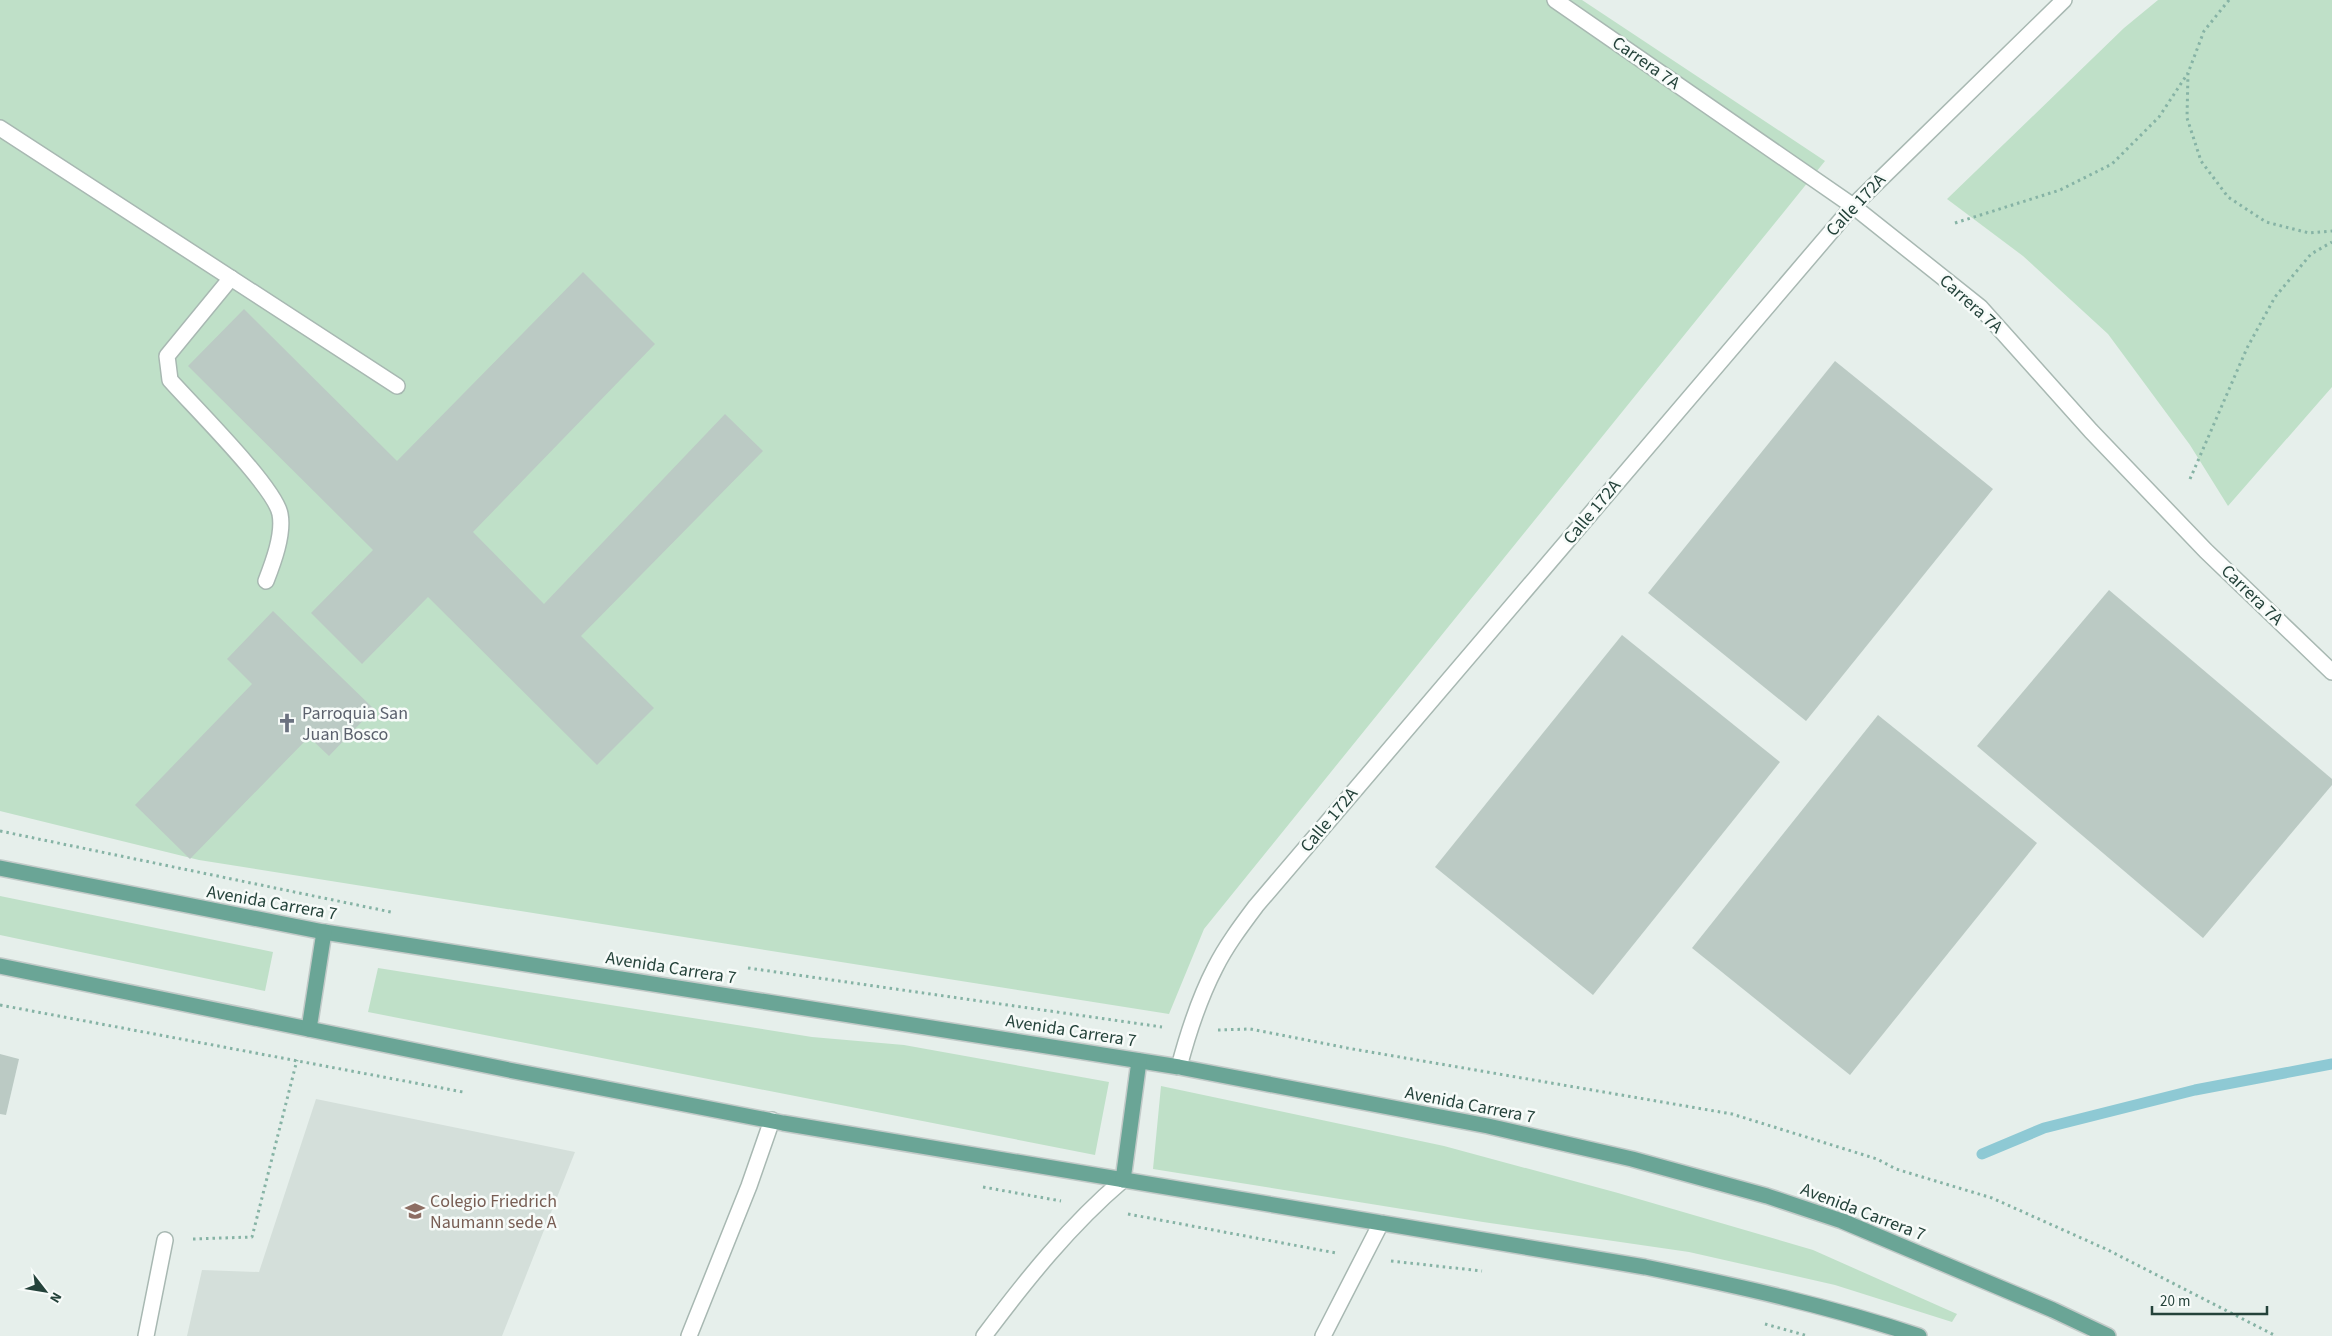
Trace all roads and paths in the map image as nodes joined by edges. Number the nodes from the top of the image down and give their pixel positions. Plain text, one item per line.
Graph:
1 (1554, 0) edge
2 (2064, 0) edge
3 (2229, 0) edge
4 (2188, 73) junction
5 (0, 128) edge
6 (1853, 206) junction
7 (1956, 223) dead end
8 (2332, 231) edge
9 (2332, 242) edge
10 (231, 278) junction
11 (397, 386) dead end
12 (2190, 479) dead end
13 (266, 581) dead end
14 (2332, 672) edge
15 (0, 868) edge
16 (324, 932) junction
17 (0, 966) edge
18 (309, 1028) junction
19 (297, 1060) dead end
20 (1139, 1061) junction
21 (1178, 1067) junction
22 (772, 1120) junction
23 (1123, 1180) junction
24 (1381, 1224) junction
25 (165, 1240) joint
26 (146, 1336) edge
27 (689, 1336) edge
28 (984, 1336) edge
29 (1323, 1336) edge
30 (1919, 1336) edge
31 (2108, 1336) edge

1 - 6 street, Carrera 7A
2 - 6 street, Calle 172A
3 - 4 path
4 - 7 path
4 - 8 path
5 - 10 street
6 - 14 street, Carrera 7A
6 - 21 street, Calle 172A
9 - 12 path
10 - 11 street
10 - 13 street
15 - 16 main road, Avenida Carrera 7
16 - 18 main road
16 - 20 main road, Avenida Carrera 7
17 - 18 main road
18 - 22 main road
19 - 25 path
20 - 21 main road, Avenida Carrera 7
20 - 23 main road
21 - 31 main road, Avenida Carrera 7
22 - 23 main road
22 - 27 street
23 - 24 main road
23 - 28 street
24 - 29 street
24 - 30 main road
25 - 26 street

